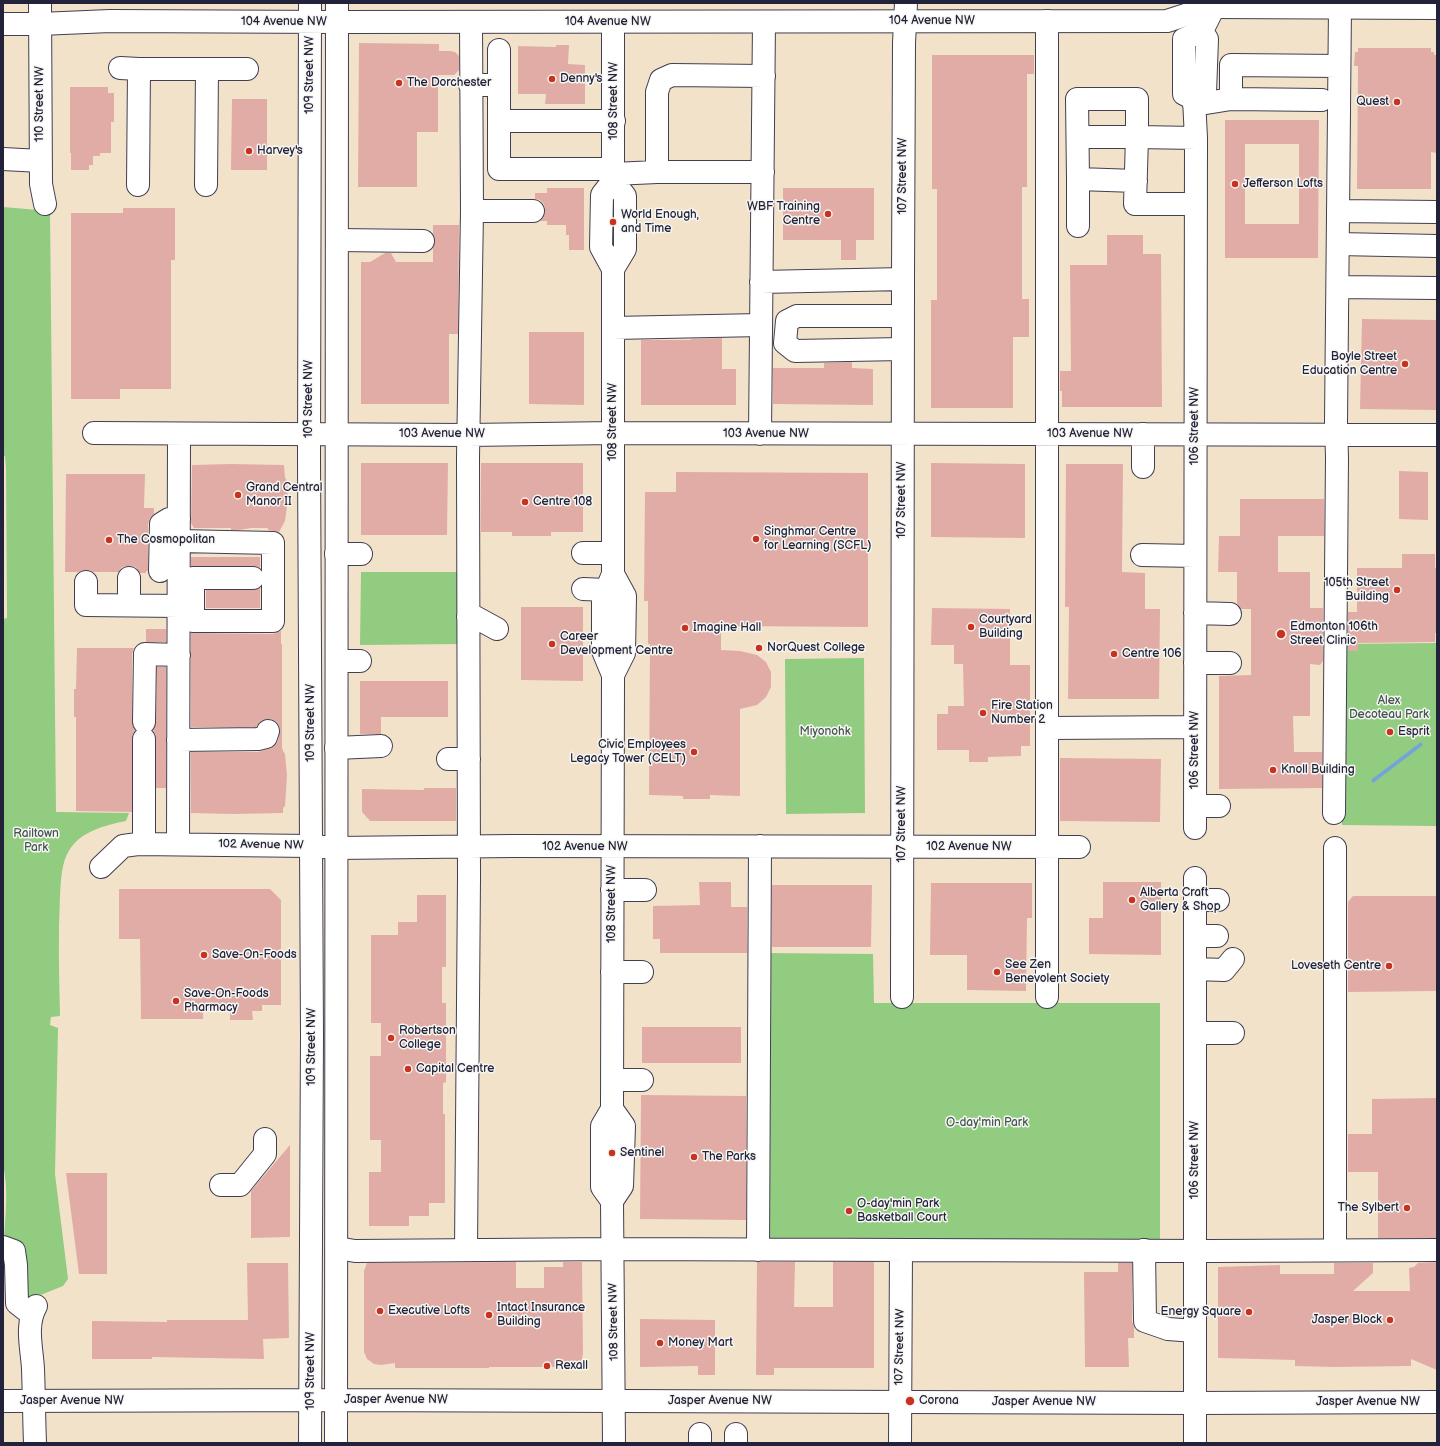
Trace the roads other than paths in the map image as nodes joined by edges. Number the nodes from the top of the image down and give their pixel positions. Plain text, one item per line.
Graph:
1 (1209, 6) edge
2 (1340, 7) junction
3 (1437, 8) edge
4 (906, 12) edge
5 (40, 13) edge
6 (310, 13) edge
7 (337, 13) edge
8 (1047, 21) junction
9 (470, 22) junction
10 (613, 22) junction
11 (764, 22) junction
12 (3, 24) edge
13 (499, 50) dead end
14 (1339, 66) junction
15 (207, 69) junction
16 (247, 69) dead end
17 (764, 76) junction
18 (470, 85) junction
19 (499, 85) junction
20 (1231, 99) junction
21 (1322, 100) dead end
22 (1194, 102) junction
23 (499, 121) junction
24 (614, 121) junction
25 (1078, 137) junction
26 (1136, 137) junction
27 (1196, 138) junction
28 (3, 159) edge
29 (41, 161) junction
30 (656, 172) junction
31 (763, 172) junction
32 (614, 175) junction
33 (1078, 179) junction
34 (1136, 181) junction
35 (138, 185) dead end
36 (206, 185) dead end
37 (45, 204) dead end
38 (1196, 204) junction
39 (472, 211) junction
40 (533, 212) dead end
41 (1338, 212) junction
42 (1437, 212) edge
43 (1078, 226) dead end
44 (337, 240) junction
45 (423, 241) dead end
46 (1338, 244) junction
47 (1437, 246) edge
48 (903, 279) junction
49 (761, 282) junction
50 (1338, 288) junction
51 (1437, 288) edge
52 (903, 316) junction
53 (761, 325) junction
54 (613, 328) junction
55 (902, 349) junction
56 (94, 433) dead end
57 (613, 433) junction
58 (179, 434) junction
59 (309, 434) junction
60 (336, 434) junction
61 (760, 434) junction
62 (902, 434) junction
63 (1046, 434) junction
64 (1143, 434) junction
65 (468, 435) junction
66 (1195, 435) junction
67 (1336, 435) junction
68 (1437, 435) edge
69 (1143, 467) dead end
70 (179, 519) junction
71 (179, 541) junction
72 (584, 553) dead end
73 (336, 554) junction
74 (361, 554) dead end
75 (1142, 555) dead end
76 (1195, 556) junction
77 (160, 571) dead end
78 (611, 572) junction
79 (129, 578) dead end
80 (253, 578) dead end
81 (86, 582) dead end
82 (583, 590) dead end
83 (129, 605) junction
84 (179, 606) junction
85 (1195, 614) junction
86 (1230, 614) dead end
87 (468, 617) junction
88 (497, 629) dead end
89 (179, 655) junction
90 (337, 661) junction
91 (360, 661) dead end
92 (1195, 662) junction
93 (1230, 663) dead end
94 (1195, 727) junction
95 (1048, 728) junction
96 (268, 731) dead end
97 (178, 740) junction
98 (381, 746) dead end
99 (336, 753) junction
100 (363, 758) dead end
101 (1195, 806) junction
102 (1220, 806) dead end
103 (1332, 809) dead end
104 (1195, 828) dead end
105 (144, 844) junction
106 (178, 844) junction
107 (311, 846) junction
108 (760, 846) junction
109 (469, 847) junction
110 (612, 847) junction
111 (902, 847) junction
112 (1048, 847) junction
113 (1079, 847) dead end
114 (336, 848) junction
115 (1335, 848) dead end
116 (101, 868) dead end
117 (1195, 878) dead end
118 (612, 890) junction
119 (645, 890) dead end
120 (1195, 900) junction
121 (1218, 900) dead end
122 (1195, 936) junction
123 (1217, 936) dead end
124 (1233, 959) dead end
125 (1195, 969) junction
126 (612, 972) junction
127 (642, 972) dead end
128 (902, 997) dead end
129 (1047, 997) dead end
130 (1195, 1033) junction
131 (1233, 1033) dead end
132 (612, 1080) junction
133 (642, 1080) dead end
134 (265, 1139) dead end
135 (221, 1185) dead end
136 (3, 1247) edge
137 (337, 1248) junction
138 (613, 1249) junction
139 (466, 1250) junction
140 (758, 1250) junction
141 (901, 1250) junction
142 (1144, 1250) junction
143 (1335, 1250) junction
144 (1437, 1250) edge
145 (1195, 1251) junction
146 (1195, 1331) junction
147 (310, 1400) junction
148 (336, 1400) junction
149 (3, 1401) edge
150 (614, 1401) junction
151 (34, 1402) junction
152 (899, 1402) junction
153 (1437, 1402) edge
154 (1195, 1403) junction
155 (34, 1443) edge
156 (310, 1443) edge
157 (336, 1443) edge
158 (614, 1443) edge
159 (900, 1443) edge
160 (1195, 1443) edge

1 - 2 street, 104 Avenue NW
1 - 8 street, 104 Avenue NW
1 - 22 street
2 - 3 street, 104 Avenue NW
2 - 14 street
4 - 8 street, 104 Avenue NW
4 - 11 street, 104 Avenue NW
4 - 48 street, 107 Street NW
5 - 6 street, 104 Avenue NW
5 - 12 street, 104 Avenue NW
5 - 29 street, 110 Street NW
6 - 7 street, 104 Avenue NW
6 - 59 street, 109 Street NW
7 - 9 street, 104 Avenue NW
7 - 44 street, 109 Street NW
8 - 63 street
9 - 10 street, 104 Avenue NW
9 - 18 street
10 - 11 street, 104 Avenue NW
10 - 24 street, 108 Street NW
11 - 17 street
13 - 19 street
14 - 20 street
14 - 41 street
15 - 16 street
15 - 35 street
15 - 36 street
17 - 30 street
17 - 31 street
18 - 19 street
18 - 39 street
19 - 23 street
20 - 21 street
20 - 22 street
22 - 27 street, 106 Street NW
23 - 24 street
23 - 32 street
24 - 32 street, 108 Street NW
25 - 26 street
25 - 26 street
25 - 33 street
26 - 27 street
26 - 34 street
27 - 38 street, 106 Street NW
28 - 29 street
29 - 37 street, 110 Street NW
30 - 31 street
30 - 32 street
31 - 49 street
32 - 54 street, 108 Street NW
33 - 34 street
33 - 43 street
34 - 38 street
38 - 66 street, 106 Street NW
39 - 40 street
39 - 65 street
41 - 42 street
41 - 46 street
44 - 45 street
44 - 60 street, 109 Street NW
46 - 47 street
46 - 50 street
48 - 49 street
48 - 52 street, 107 Street NW
49 - 53 street
50 - 51 street
50 - 67 street
52 - 55 street, 107 Street NW
52 - 55 street
53 - 54 street
53 - 61 street
54 - 57 street, 108 Street NW
55 - 62 street, 107 Street NW
56 - 58 street, 103 Avenue NW
57 - 61 street, 103 Avenue NW
57 - 65 street, 103 Avenue NW
57 - 78 street, 108 Street NW
58 - 59 street, 103 Avenue NW
58 - 70 street
59 - 60 street, 103 Avenue NW
59 - 107 street, 109 Street NW
60 - 65 street, 103 Avenue NW
60 - 73 street, 109 Street NW
61 - 62 street, 103 Avenue NW
62 - 63 street, 103 Avenue NW
62 - 111 street, 107 Street NW
63 - 64 street, 103 Avenue NW
63 - 95 street
64 - 66 street, 103 Avenue NW
64 - 69 street
65 - 87 street
66 - 67 street, 103 Avenue NW
66 - 76 street, 106 Street NW
67 - 68 street, 103 Avenue NW
67 - 103 street
70 - 71 street
70 - 77 street
71 - 80 street
71 - 84 street
72 - 78 street
73 - 74 street
73 - 90 street, 109 Street NW
75 - 76 street
76 - 85 street, 106 Street NW
78 - 82 street
78 - 110 street, 108 Street NW
79 - 83 street
81 - 83 street
83 - 84 street
84 - 89 street
85 - 86 street
85 - 92 street, 106 Street NW
87 - 88 street
87 - 109 street
89 - 97 street
89 - 105 street
90 - 91 street
90 - 99 street, 109 Street NW
92 - 93 street
92 - 94 street, 106 Street NW
94 - 95 street
94 - 101 street, 106 Street NW
95 - 112 street
96 - 97 street
97 - 106 street
98 - 99 street
99 - 100 street
99 - 114 street, 109 Street NW
101 - 102 street
101 - 104 street, 106 Street NW
105 - 106 street, 102 Avenue NW
105 - 116 street, 102 Avenue NW
106 - 107 street, 102 Avenue NW
107 - 114 street, 102 Avenue NW
107 - 147 street, 109 Street NW
108 - 110 street, 102 Avenue NW
108 - 111 street, 102 Avenue NW
108 - 140 street
109 - 110 street, 102 Avenue NW
109 - 114 street, 102 Avenue NW
109 - 139 street
110 - 118 street, 108 Street NW
111 - 112 street, 102 Avenue NW
111 - 128 street, 107 Street NW
112 - 113 street, 102 Avenue NW
112 - 129 street
114 - 137 street, 109 Street NW
115 - 143 street
117 - 120 street, 106 Street NW
118 - 119 street
118 - 126 street, 108 Street NW
120 - 121 street
120 - 122 street, 106 Street NW
122 - 123 street
122 - 125 street, 106 Street NW
124 - 125 street
125 - 130 street, 106 Street NW
126 - 127 street
126 - 132 street, 108 Street NW
130 - 131 street
130 - 145 street, 106 Street NW
132 - 133 street
132 - 138 street, 108 Street NW
134 - 135 street
136 - 151 street
137 - 139 street
137 - 148 street, 109 Street NW
138 - 139 street
138 - 140 street
138 - 150 street, 108 Street NW
140 - 141 street
141 - 142 street
141 - 152 street, 107 Street NW
142 - 145 street
142 - 146 street
143 - 144 street
143 - 145 street
145 - 146 street, 106 Street NW
146 - 154 street, 106 Street NW
147 - 148 street, Jasper Avenue NW
147 - 151 street, Jasper Avenue NW
147 - 156 street, 109 Street NW
148 - 150 street, Jasper Avenue NW
148 - 157 street, 109 Street NW
149 - 151 street, Jasper Avenue NW
150 - 152 street, Jasper Avenue NW
150 - 158 street, 108 Street NW
151 - 155 street
152 - 154 street, Jasper Avenue NW
152 - 159 street, 107 Street NW
153 - 154 street, Jasper Avenue NW
154 - 160 street, 106 Street NW

